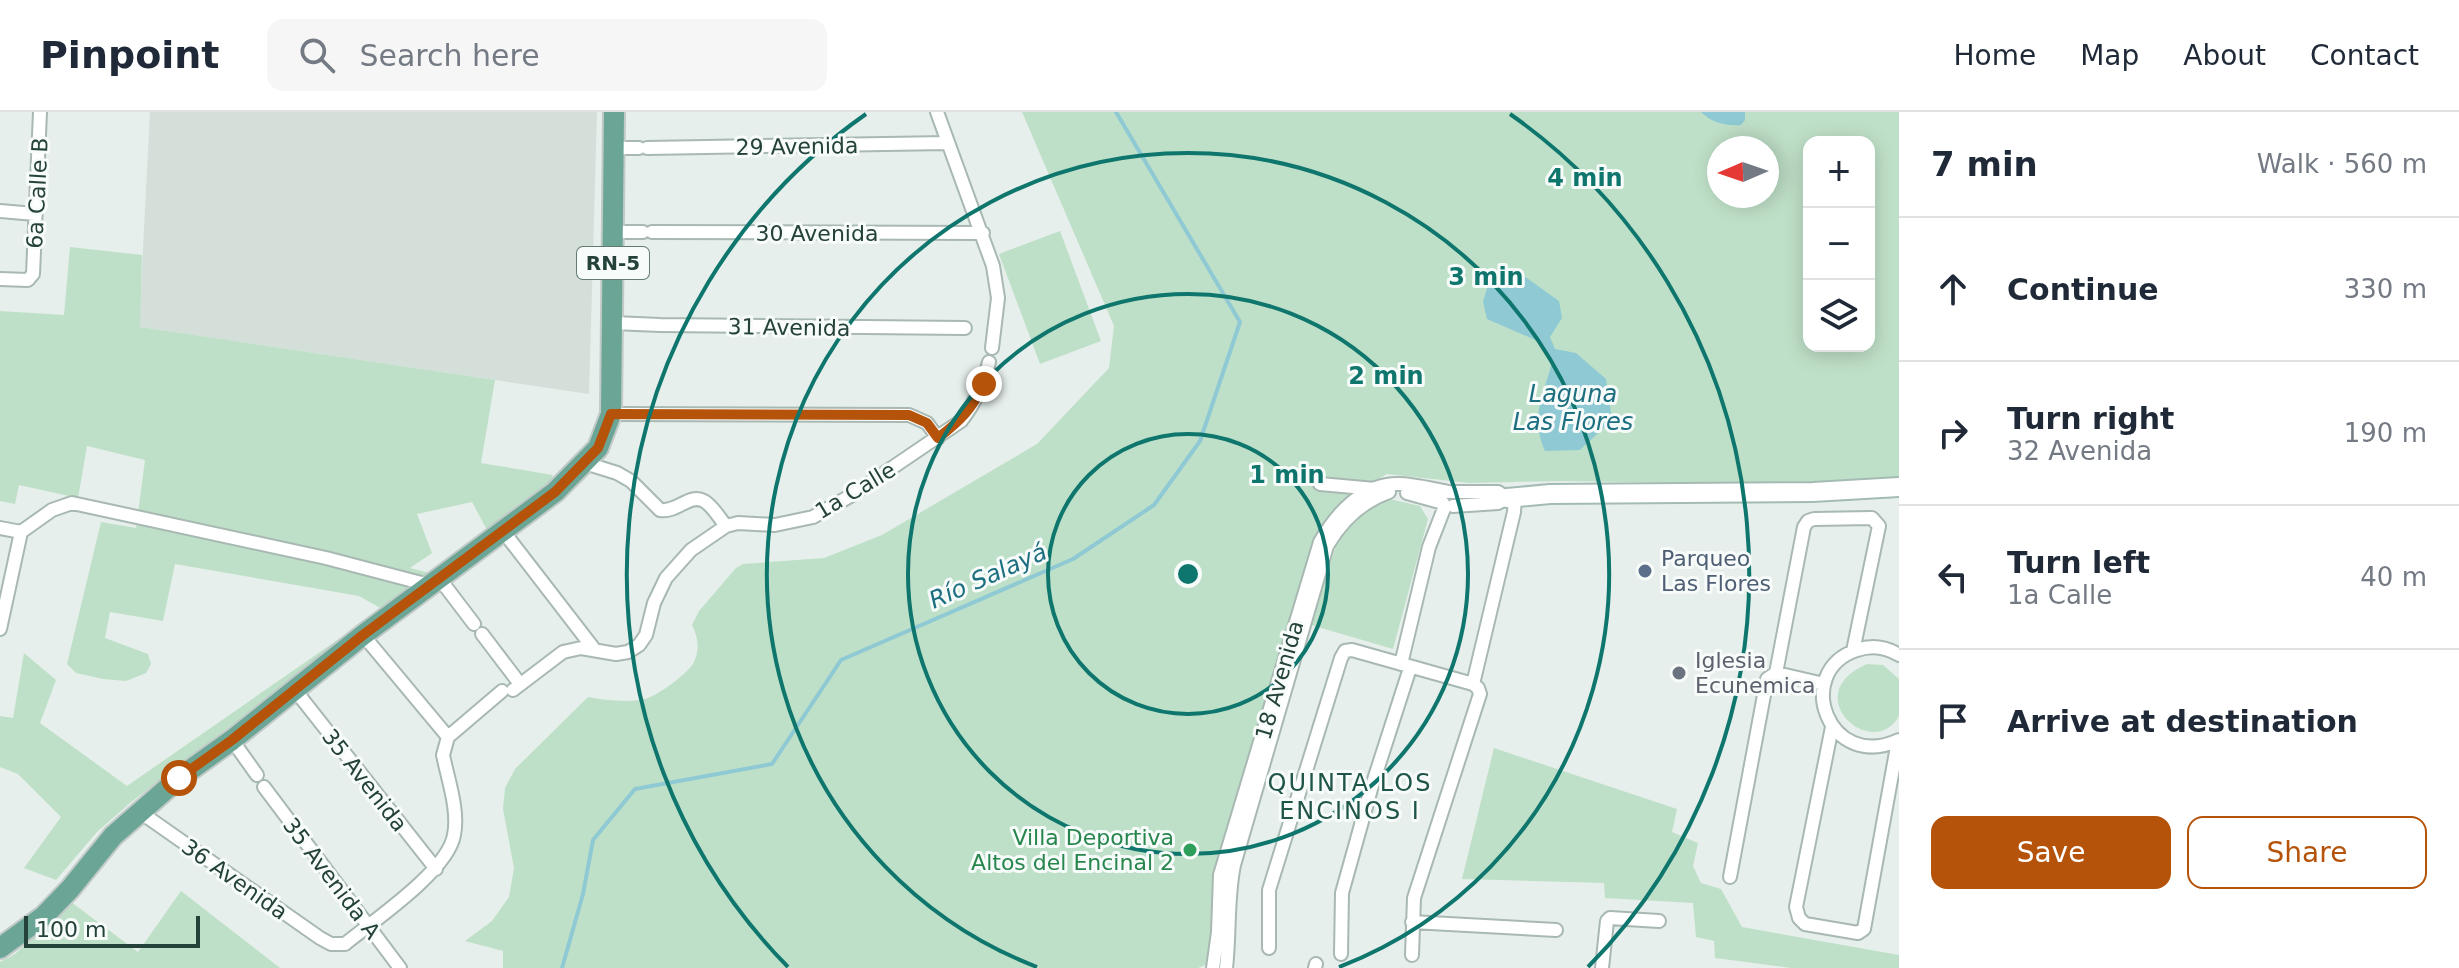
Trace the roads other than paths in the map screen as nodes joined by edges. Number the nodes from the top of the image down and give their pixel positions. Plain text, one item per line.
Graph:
1 (40, 112) edge
2 (614, 112) edge
3 (937, 112) edge
4 (947, 143) junction
5 (614, 148) junction
6 (0, 211) edge
7 (35, 214) junction
8 (613, 232) junction
9 (983, 233) junction
10 (0, 279) edge
11 (613, 323) junction
12 (965, 328) dead end
13 (611, 414) junction
14 (938, 438) junction
15 (585, 463) junction
16 (1320, 484) dead end
17 (1899, 487) edge
18 (1375, 489) junction
19 (1511, 497) junction
20 (1448, 500) junction
21 (726, 526) junction
22 (0, 528) edge
23 (503, 531) junction
24 (21, 532) junction
25 (434, 582) junction
26 (0, 629) edge
27 (363, 635) junction
28 (594, 649) junction
29 (1853, 651) junction
30 (1899, 655) edge
31 (1406, 666) junction
32 (1776, 673) junction
33 (1473, 684) junction
34 (1824, 684) junction
35 (511, 688) junction
36 (295, 690) junction
37 (1832, 727) junction
38 (448, 737) junction
39 (232, 740) junction
40 (1898, 740) edge
41 (140, 812) junction
42 (436, 869) junction
43 (1730, 877) dead end
44 (1659, 921) dead end
45 (1412, 922) junction
46 (368, 925) junction
47 (1556, 930) dead end
48 (0, 948) edge
49 (1269, 948) dead end
50 (1341, 954) dead end
51 (1412, 955) dead end
52 (1226, 965) edge
53 (400, 968) edge
54 (1213, 968) edge
55 (1602, 968) edge

1 - 7 street, 6a Calle B
2 - 5 main road, RN-5
3 - 4 street, 1a Calle
4 - 5 street, 29 Avenida
4 - 9 street, 1a Calle
5 - 8 main road, RN-5
6 - 7 street
7 - 10 street, 6a Calle B
8 - 9 street, 30 Avenida
8 - 11 main road, RN-5
9 - 14 street, 1a Calle
11 - 12 street, 31 Avenida
11 - 13 main road, RN-5
13 - 14 street
13 - 15 main road, RN-5
14 - 21 street, 1a Calle
15 - 21 street
15 - 23 main road, RN-5
16 - 18 street
17 - 19 street, 18 Avenida
18 - 20 street, 18 Avenida
18 - 54 street, 18 Avenida
19 - 20 street, 18 Avenida
19 - 33 street
20 - 31 street
20 - 52 street, 18 Avenida
21 - 28 street
22 - 24 street
23 - 25 main road, RN-5
23 - 28 street
24 - 25 street
24 - 26 street
25 - 27 main road, RN-5
25 - 35 street
27 - 36 main road, RN-5
27 - 38 street
28 - 35 street
29 - 30 street
29 - 32 street
29 - 34 street
31 - 33 street
31 - 49 street
31 - 50 street
32 - 34 street
32 - 43 street
33 - 45 street
34 - 37 street
35 - 38 street
36 - 39 main road, RN-5
36 - 42 street, 35 Avenida
37 - 40 street
37 - 40 street
38 - 42 street
39 - 41 main road, RN-5
39 - 46 street, 35 Avenida A
41 - 46 street, 36 Avenida
41 - 48 main road, RN-5
42 - 46 street
44 - 55 street
45 - 47 street
45 - 51 street
46 - 53 street, 35 Avenida A
52 - 54 street

